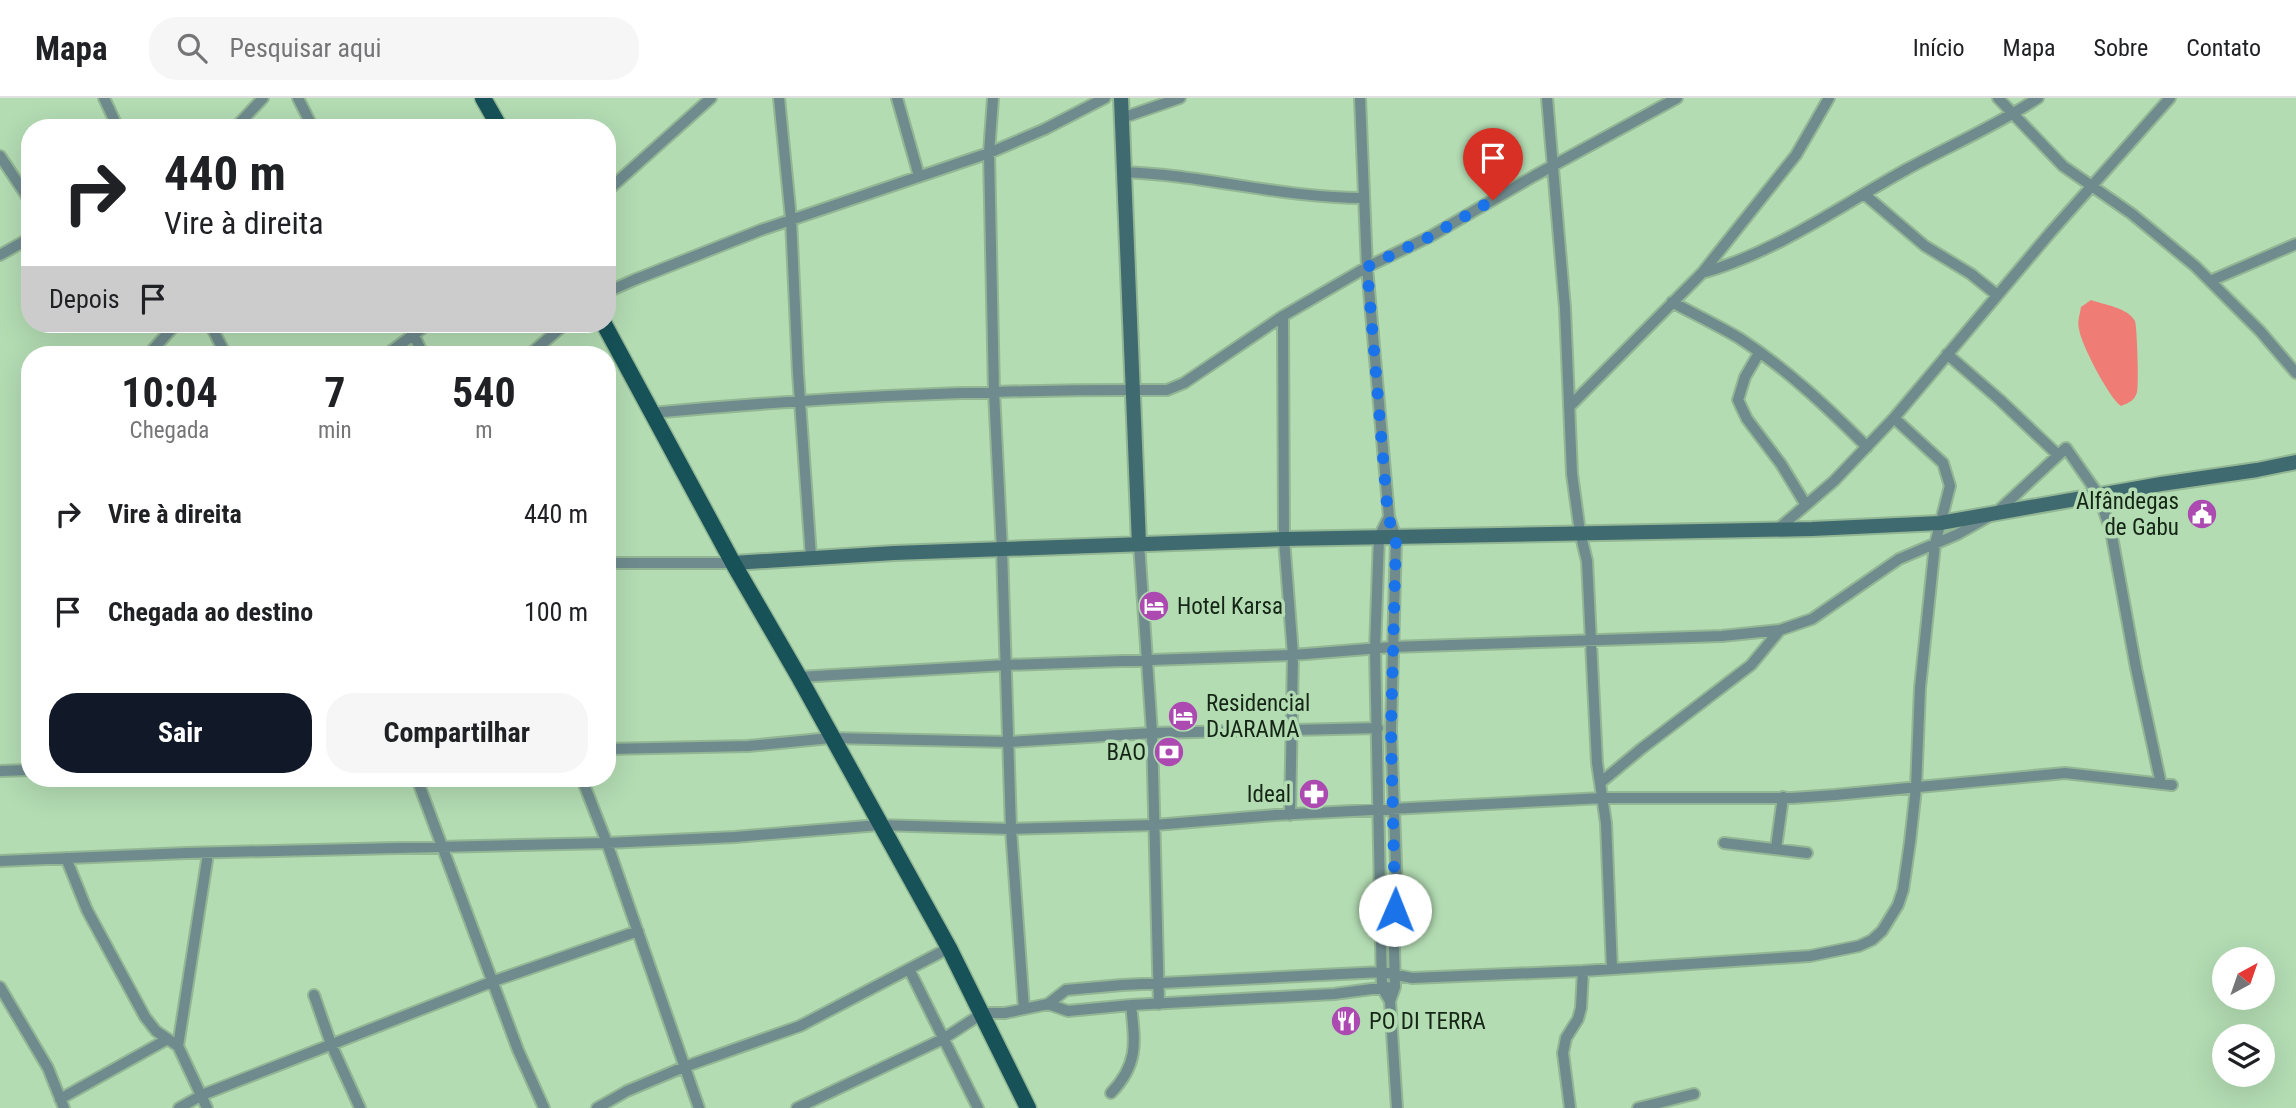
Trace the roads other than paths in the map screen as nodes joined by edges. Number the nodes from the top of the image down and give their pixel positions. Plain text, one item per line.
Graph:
1 (104, 98) edge
2 (263, 98) edge
3 (298, 98) edge
4 (484, 98) edge
5 (711, 98) edge
6 (779, 98) edge
7 (897, 98) edge
8 (993, 98) edge
9 (1105, 98) edge
10 (1121, 98) edge
11 (1180, 98) edge
12 (1360, 98) edge
13 (1547, 98) edge
14 (1677, 98) edge
15 (1829, 98) edge
16 (1998, 98) edge
17 (2038, 98) edge
18 (2170, 98) edge
19 (2014, 115) junction
20 (1122, 118) junction
21 (114, 119) edge
22 (243, 119) edge
23 (308, 119) edge
24 (495, 119) edge
25 (989, 153) junction
26 (0, 156) edge
27 (1554, 165) junction
28 (1124, 172) junction
29 (919, 177) junction
30 (616, 183) edge
31 (2092, 187) junction
32 (21, 188) edge
33 (1864, 194) junction
34 (1363, 198) junction
35 (791, 219) junction
36 (21, 243) edge
37 (2296, 244) edge
38 (0, 255) edge
39 (1367, 267) junction
40 (1702, 273) junction
41 (2210, 281) junction
42 (616, 288) edge
43 (1997, 295) junction
44 (1672, 302) junction
45 (1283, 316) junction
46 (168, 333) edge
47 (408, 333) edge
48 (555, 333) edge
49 (156, 346) edge
50 (395, 346) edge
51 (539, 346) edge
52 (616, 347) edge
53 (1759, 353) junction
54 (1947, 354) junction
55 (2296, 373) edge
56 (1131, 390) junction
57 (993, 392) junction
58 (801, 402) junction
59 (1569, 407) junction
60 (651, 413) junction
61 (1894, 418) junction
62 (1867, 447) junction
63 (2057, 456) junction
64 (2296, 462) edge
65 (2098, 494) junction
66 (1806, 505) junction
67 (1997, 512) junction
68 (1388, 517) junction
69 (1940, 523) junction
70 (1778, 529) junction
71 (1580, 532) junction
72 (1379, 537) junction
73 (1396, 538) junction
74 (1284, 539) junction
75 (1139, 544) junction
76 (1935, 544) junction
77 (1002, 550) junction
78 (811, 557) junction
79 (616, 563) edge
80 (733, 563) junction
81 (1780, 630) junction
82 (1591, 642) junction
83 (1392, 647) junction
84 (1376, 650) junction
85 (1293, 655) junction
86 (1147, 660) junction
87 (1006, 664) junction
88 (799, 677) junction
89 (1290, 729) junction
90 (1378, 729) junction
91 (1152, 733) junction
92 (831, 738) junction
93 (1009, 742) junction
94 (616, 749) edge
95 (21, 770) edge
96 (0, 771) edge
97 (1600, 783) junction
98 (420, 787) edge
99 (585, 787) edge
100 (1916, 788) junction
101 (1783, 797) junction
102 (1602, 798) junction
103 (1394, 810) junction
104 (1378, 811) junction
105 (1290, 815) junction
106 (879, 825) junction
107 (1155, 825) junction
108 (1011, 830) junction
109 (607, 843) junction
110 (1724, 843) dead end
111 (442, 848) junction
112 (1776, 848) junction
113 (1807, 853) dead end
114 (208, 854) junction
115 (66, 858) junction
116 (0, 861) edge
117 (638, 931) junction
118 (949, 948) junction
119 (909, 969) junction
120 (1612, 969) junction
121 (1583, 971) junction
122 (1382, 972) junction
123 (1394, 974) junction
124 (1412, 978) junction
125 (494, 981) junction
126 (1159, 984) junction
127 (0, 987) edge
128 (1395, 987) junction
129 (1382, 988) junction
130 (314, 995) dead end
131 (1390, 1000) junction
132 (1048, 1004) junction
133 (1159, 1004) junction
134 (1131, 1005) junction
135 (1024, 1009) junction
136 (983, 1013) junction
137 (943, 1039) junction
138 (166, 1040) junction
139 (331, 1044) junction
140 (178, 1046) junction
141 (684, 1067) junction
142 (1111, 1093) dead end
143 (202, 1094) junction
144 (1694, 1094) dead end
145 (62, 1104) edge
146 (179, 1108) edge
147 (207, 1108) edge
148 (360, 1108) edge
149 (544, 1108) edge
150 (597, 1108) edge
151 (699, 1108) edge
152 (797, 1108) edge
153 (978, 1108) edge
154 (1028, 1108) edge
155 (1397, 1108) edge
156 (1570, 1108) edge
157 (1638, 1108) edge

1 - 21 street
2 - 22 street
3 - 23 street
4 - 24 main road
5 - 30 street
6 - 35 street
7 - 29 street
8 - 25 street
9 - 25 street
10 - 20 main road
11 - 20 street
12 - 34 street
13 - 27 street
14 - 27 street
15 - 40 street
16 - 19 street
17 - 19 street
18 - 31 street
19 - 31 street
19 - 33 street
20 - 28 main road
25 - 29 street
25 - 57 street
26 - 32 street
27 - 39 street
27 - 59 street
28 - 34 street
28 - 56 main road
29 - 35 street
31 - 41 street
31 - 43 street
33 - 40 street
33 - 43 street
34 - 39 street
35 - 42 street
35 - 58 street
36 - 38 street
37 - 41 street
39 - 45 street
39 - 68 street
40 - 44 street
41 - 55 street
43 - 54 street
44 - 53 street
44 - 59 street
45 - 56 street
45 - 74 street
46 - 49 street
47 - 50 street
48 - 51 street
52 - 60 main road
53 - 62 street
53 - 66 street
54 - 61 street
54 - 63 street
56 - 57 street
56 - 75 main road
57 - 58 street
57 - 77 street
58 - 60 street
58 - 78 street
59 - 71 street
60 - 80 main road
61 - 62 street
61 - 69 street
62 - 66 street
63 - 65 street
63 - 67 street
64 - 65 main road
65 - 67 main road
65 - 100 street
66 - 70 street
67 - 69 main road
67 - 76 street
68 - 72 street
68 - 73 street
69 - 70 main road
69 - 76 street
70 - 71 main road
71 - 73 main road
71 - 82 street
72 - 73 main road
72 - 74 main road
72 - 84 street
73 - 83 street
74 - 75 main road
74 - 85 street
75 - 77 main road
75 - 86 street
76 - 81 street
76 - 100 street
77 - 78 main road
77 - 87 street
78 - 80 main road
79 - 80 street
80 - 88 main road
81 - 82 street
81 - 97 street
82 - 83 street
82 - 97 street
83 - 84 street
83 - 103 street
84 - 85 street
84 - 90 street
85 - 86 street
85 - 89 street
86 - 87 street
86 - 91 street
87 - 88 street
87 - 93 street
88 - 92 main road
89 - 90 street
89 - 91 street
89 - 105 street
90 - 104 street
91 - 93 street
91 - 107 street
92 - 93 street
92 - 94 street
92 - 106 main road
93 - 108 street
95 - 96 street
97 - 102 street
98 - 111 street
99 - 109 street
100 - 101 street
100 - 120 street
101 - 102 street
101 - 112 street
102 - 103 street
102 - 120 street
103 - 104 street
103 - 123 street
104 - 105 street
104 - 122 street
105 - 107 street
106 - 108 street
106 - 109 street
106 - 118 main road
107 - 108 street
107 - 126 street
108 - 135 street
109 - 111 street
109 - 117 street
110 - 112 street
111 - 114 street
111 - 125 street
112 - 113 street
114 - 115 street
114 - 140 street
115 - 116 street
115 - 138 street
117 - 125 street
117 - 141 street
118 - 119 street
118 - 136 main road
119 - 137 street
119 - 141 street
120 - 121 street
121 - 124 street
121 - 156 street
122 - 123 street
122 - 126 street
122 - 129 street
123 - 124 street
123 - 128 street
124 - 128 street
125 - 139 street
125 - 149 street
126 - 132 street
126 - 133 street
127 - 145 street
128 - 129 street
128 - 131 street
129 - 131 street
129 - 133 street
130 - 139 street
131 - 155 street
132 - 134 street
132 - 135 street
133 - 134 street
134 - 142 street
135 - 136 street
136 - 137 street
136 - 154 main road
137 - 152 street
137 - 153 street
138 - 140 street
138 - 145 street
139 - 143 street
139 - 148 street
140 - 143 street
141 - 150 street
141 - 151 street
143 - 146 street
143 - 147 street
144 - 157 street

